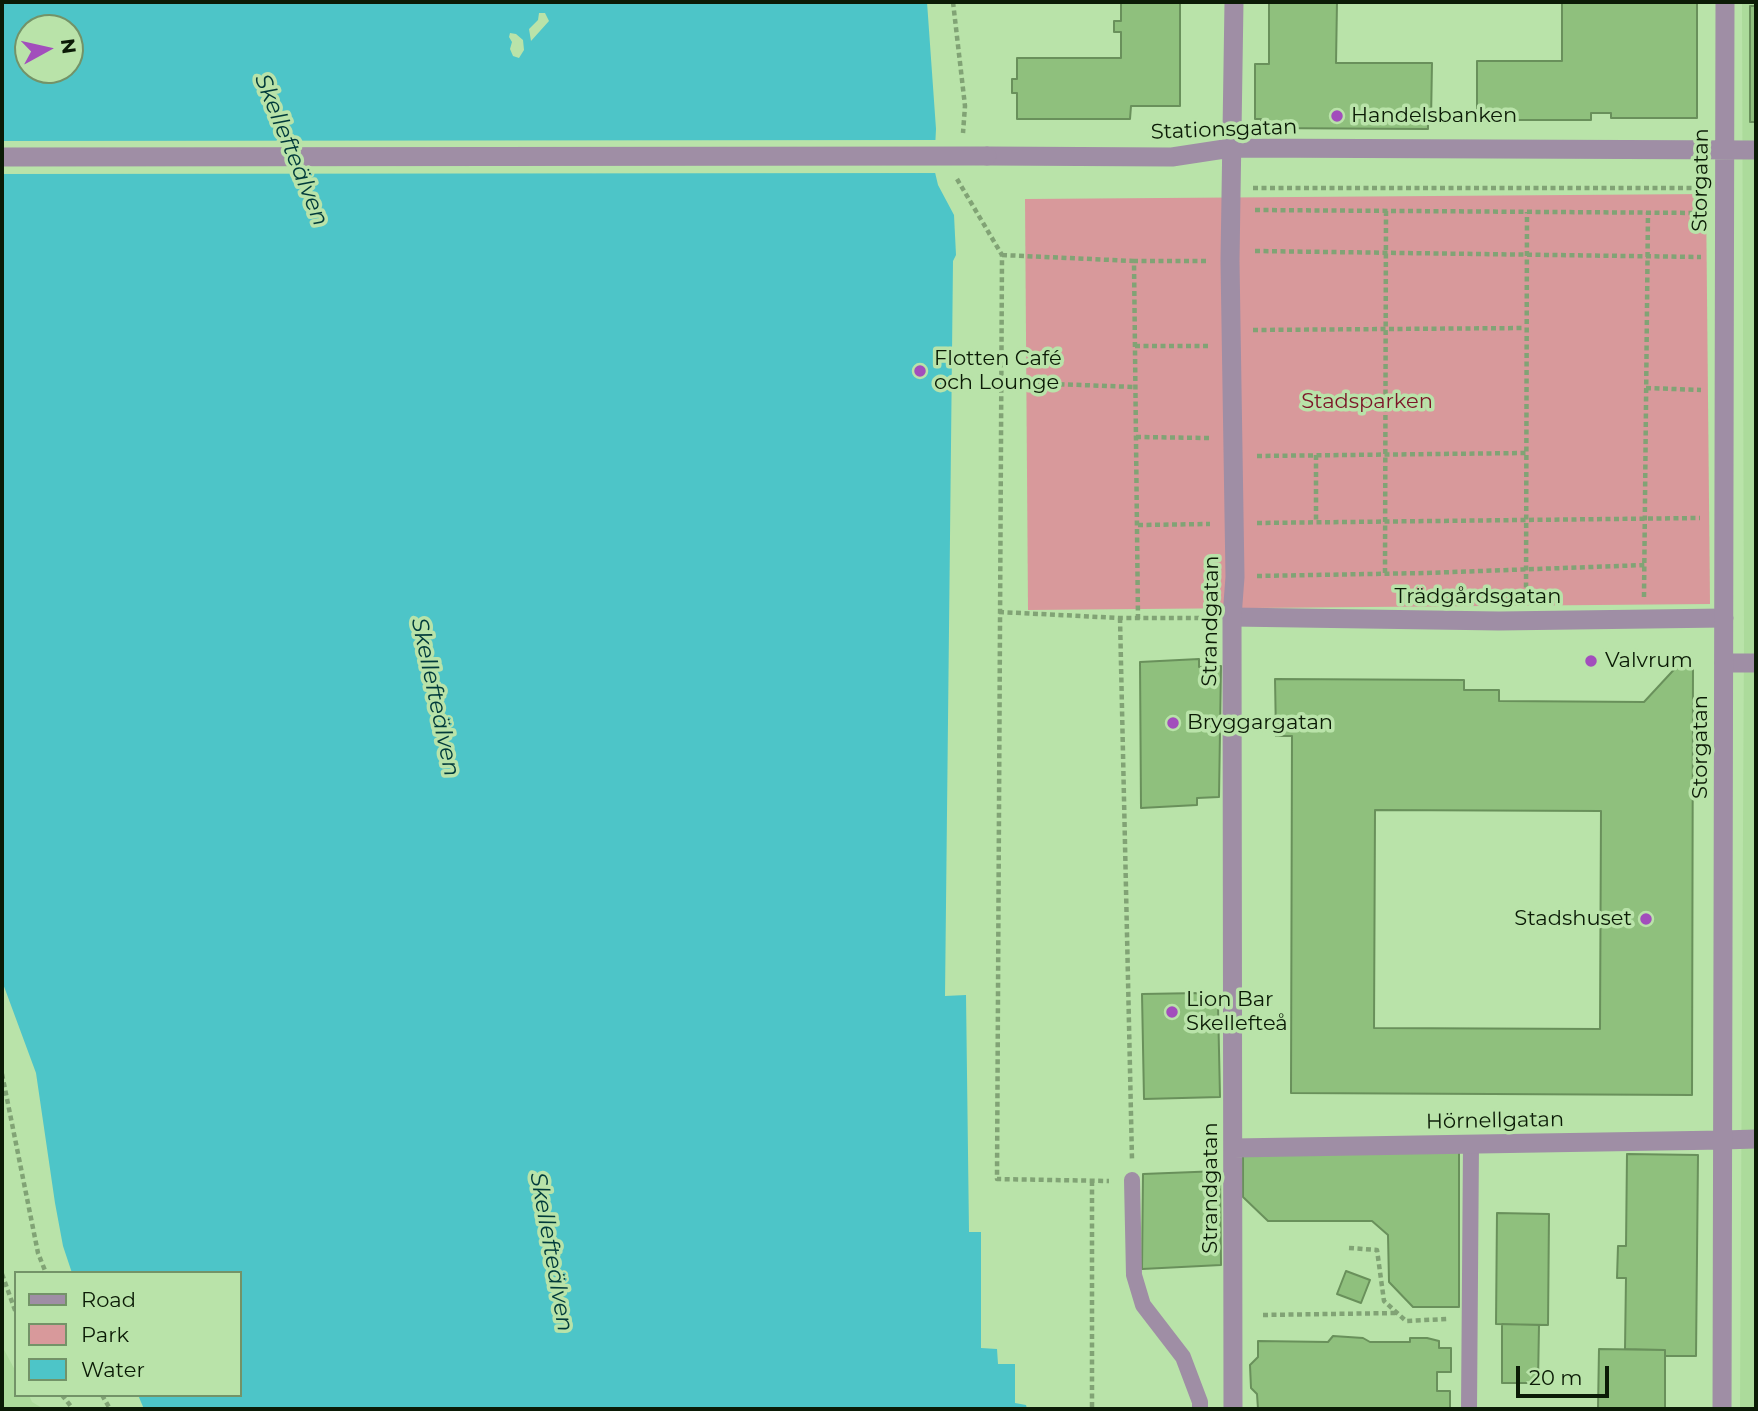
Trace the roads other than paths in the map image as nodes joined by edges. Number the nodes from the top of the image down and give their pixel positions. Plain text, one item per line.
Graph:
1 (1234, 2) edge
2 (1725, 2) edge
3 (1231, 148) junction
4 (1724, 150) junction
5 (1756, 150) edge
6 (2, 157) edge
7 (1232, 617) junction
8 (1724, 618) junction
9 (1724, 663) junction
10 (1756, 663) edge
11 (1756, 1139) edge
12 (1723, 1140) junction
13 (1471, 1144) junction
14 (1234, 1148) junction
15 (1132, 1180) road end
16 (1200, 1409) edge
17 (1233, 1409) edge
18 (1469, 1409) edge
19 (1722, 1409) edge

1 - 3 street, Strandgatan
2 - 4 street, Storgatan
3 - 4 street, Stationsgatan
3 - 6 street, Stationsgatan, bridge
3 - 7 street, Strandgatan
4 - 5 street, Stationsgatan
4 - 8 street, Storgatan
7 - 8 street, Trädgårdsgatan
7 - 14 street, Strandgatan
8 - 9 street, Storgatan
9 - 10 street
9 - 12 street, Storgatan
11 - 12 street, Hörnellgatan
12 - 13 street, Hörnellgatan
12 - 19 street, Storgatan
13 - 14 street, Hörnellgatan
13 - 18 lane
14 - 17 street, Strandgatan
15 - 16 lane

